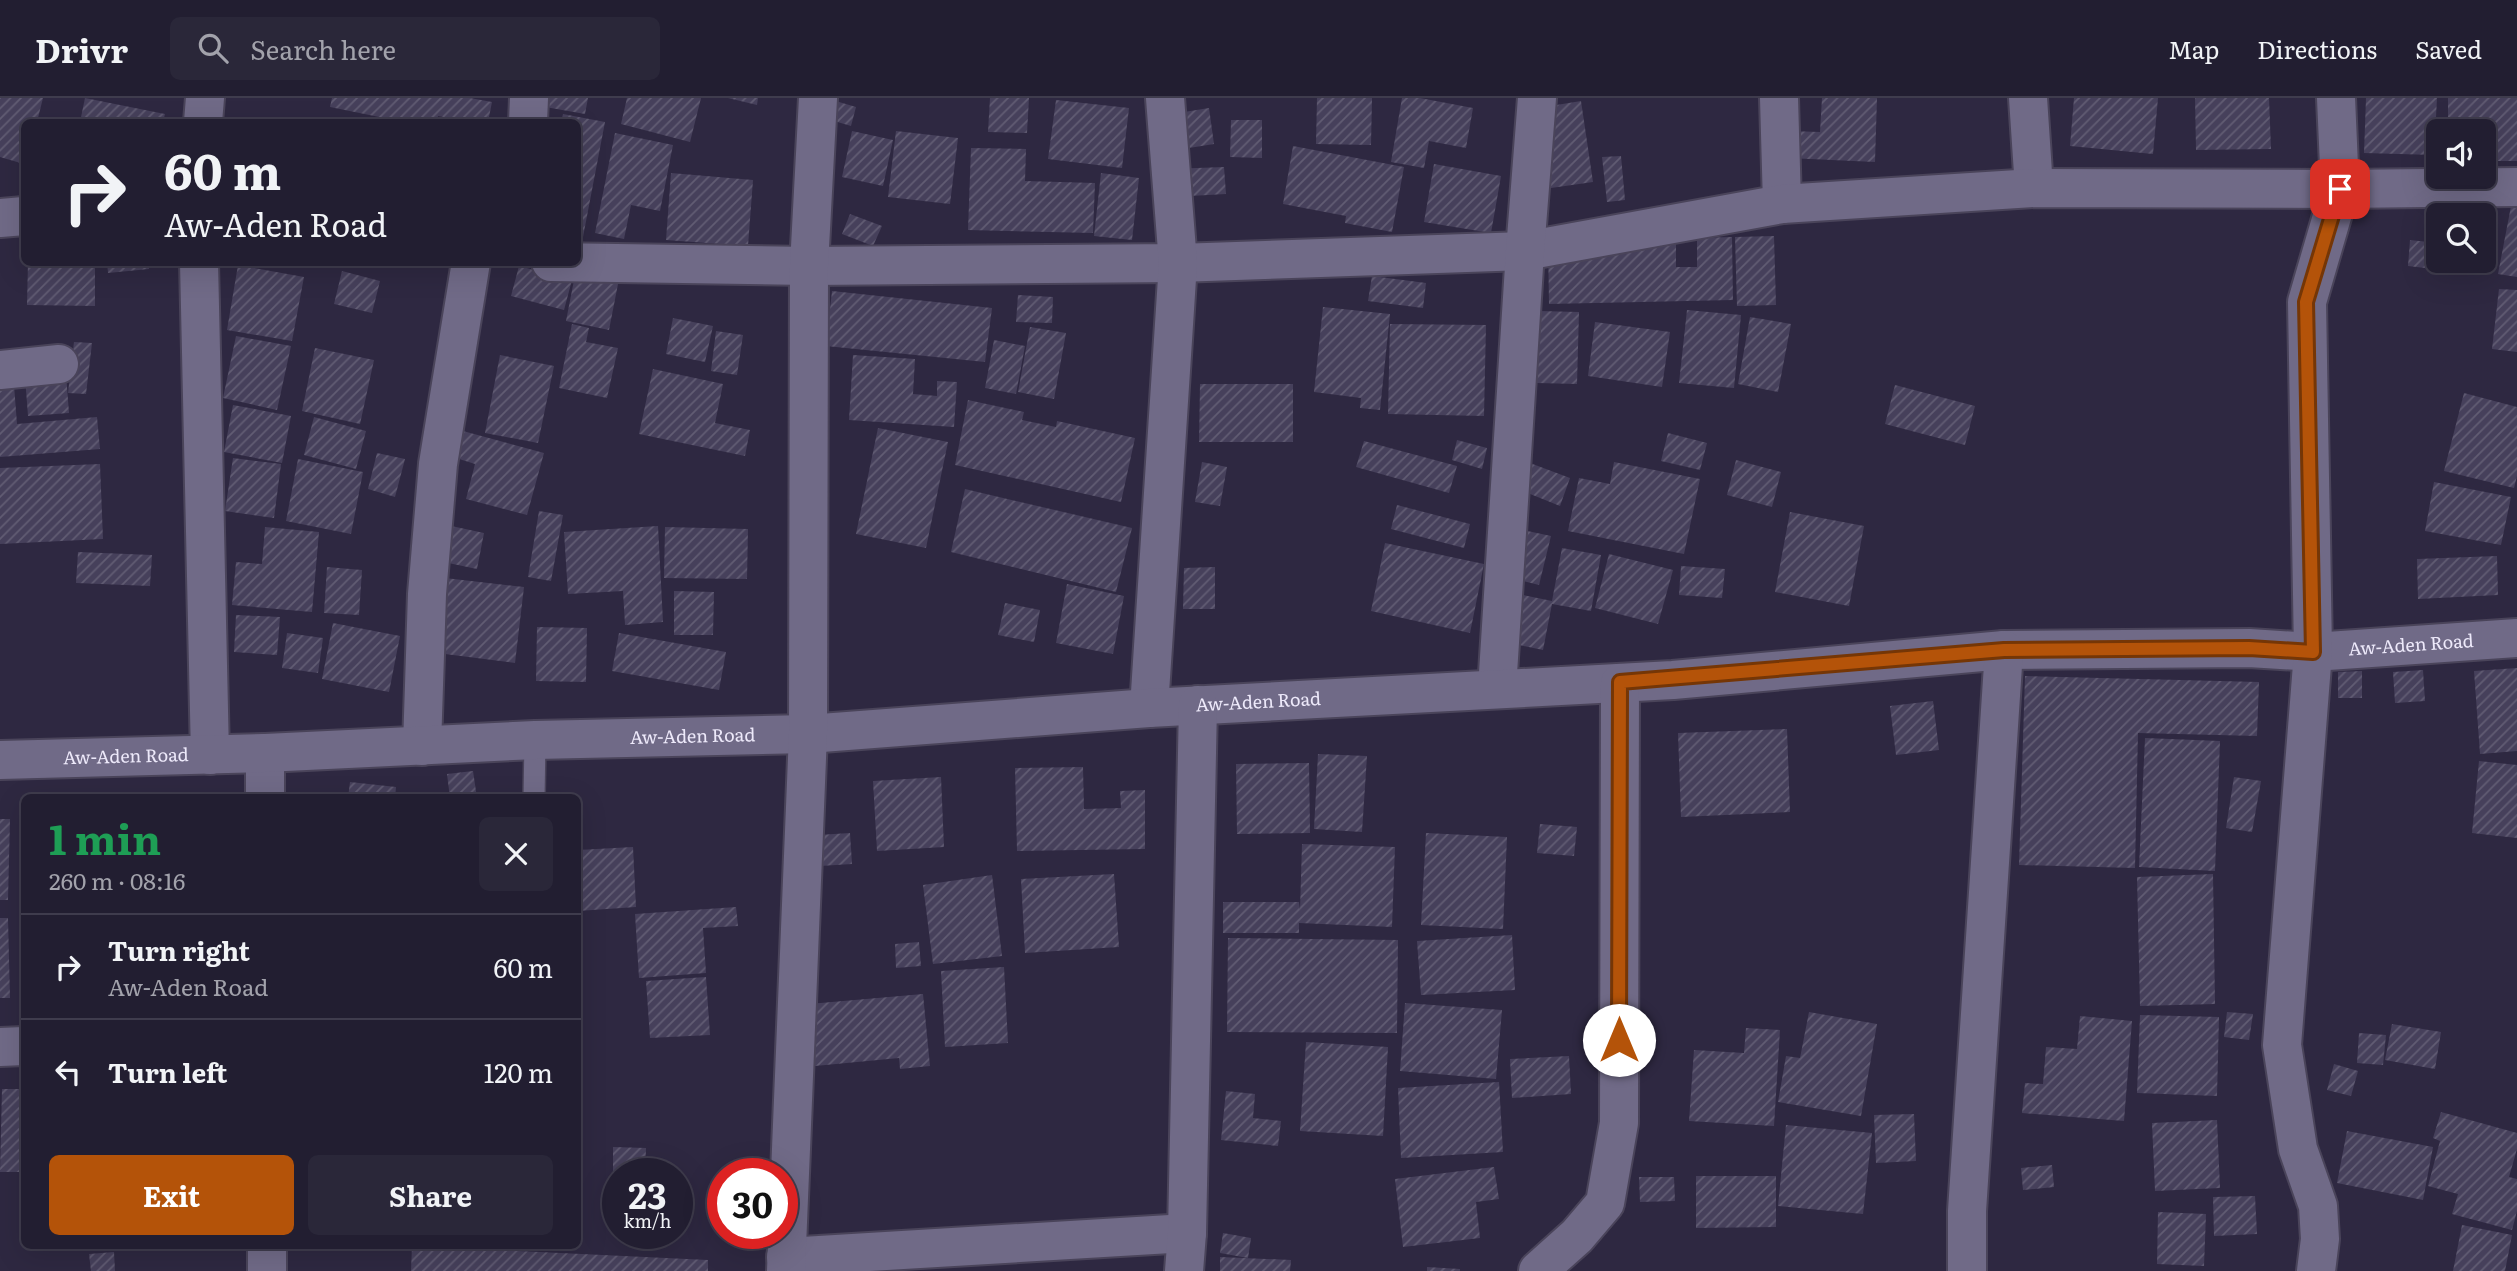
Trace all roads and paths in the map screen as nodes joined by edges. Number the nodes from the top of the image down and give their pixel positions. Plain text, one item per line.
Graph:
1 (205, 98) edge
2 (529, 98) edge
3 (818, 98) edge
4 (1165, 98) edge
5 (1537, 98) edge
6 (1779, 98) edge
7 (2028, 98) edge
8 (2336, 98) edge
9 (204, 119) edge
10 (528, 119) edge
11 (2517, 187) edge
12 (2034, 188) junction
13 (2340, 189) junction
14 (1782, 204) junction
15 (21, 216) edge
16 (0, 218) edge
17 (1525, 251) junction
18 (581, 262) edge
19 (1178, 263) junction
20 (809, 265) junction
21 (199, 266) edge
22 (470, 266) edge
23 (59, 364) dead end
24 (0, 370) edge
25 (2517, 638) edge
26 (2004, 650) junction
27 (2313, 652) junction
28 (1620, 682) junction
29 (1497, 689) junction
30 (1198, 705) junction
31 (1149, 708) junction
32 (808, 734) junction
33 (535, 740) junction
34 (422, 746) junction
35 (265, 753) junction
36 (210, 755) junction
37 (0, 760) edge
38 (265, 794) edge
39 (534, 794) edge
40 (21, 1046) edge
41 (0, 1047) edge
42 (1187, 1233) junction
43 (267, 1249) edge
44 (786, 1264) edge
45 (267, 1271) edge
46 (1184, 1271) edge
47 (1538, 1271) edge
48 (1967, 1271) edge
49 (2316, 1271) edge

1 - 9 street
2 - 10 street
3 - 20 street
4 - 19 street
5 - 17 street
6 - 14 street
7 - 12 street
8 - 13 street
11 - 13 street
12 - 13 street
12 - 14 street
13 - 27 street
14 - 17 street
15 - 16 street
17 - 19 street
17 - 29 street
18 - 20 street
19 - 20 street
19 - 31 street
20 - 32 street
21 - 36 street
22 - 34 street
23 - 24 street
25 - 27 street, Aw-Aden Road
26 - 27 street, Aw-Aden Road
26 - 28 street, Aw-Aden Road
26 - 48 street
27 - 49 street
28 - 29 street, Aw-Aden Road
28 - 47 street
29 - 30 street, Aw-Aden Road
30 - 31 street, Aw-Aden Road
30 - 42 street
31 - 32 street, Aw-Aden Road
32 - 33 street, Aw-Aden Road
32 - 44 street
33 - 34 street, Aw-Aden Road
33 - 39 lane
34 - 35 street, Aw-Aden Road
35 - 36 street, Aw-Aden Road
35 - 38 street
36 - 37 street, Aw-Aden Road
40 - 41 street
42 - 44 street
42 - 46 street
43 - 45 street

